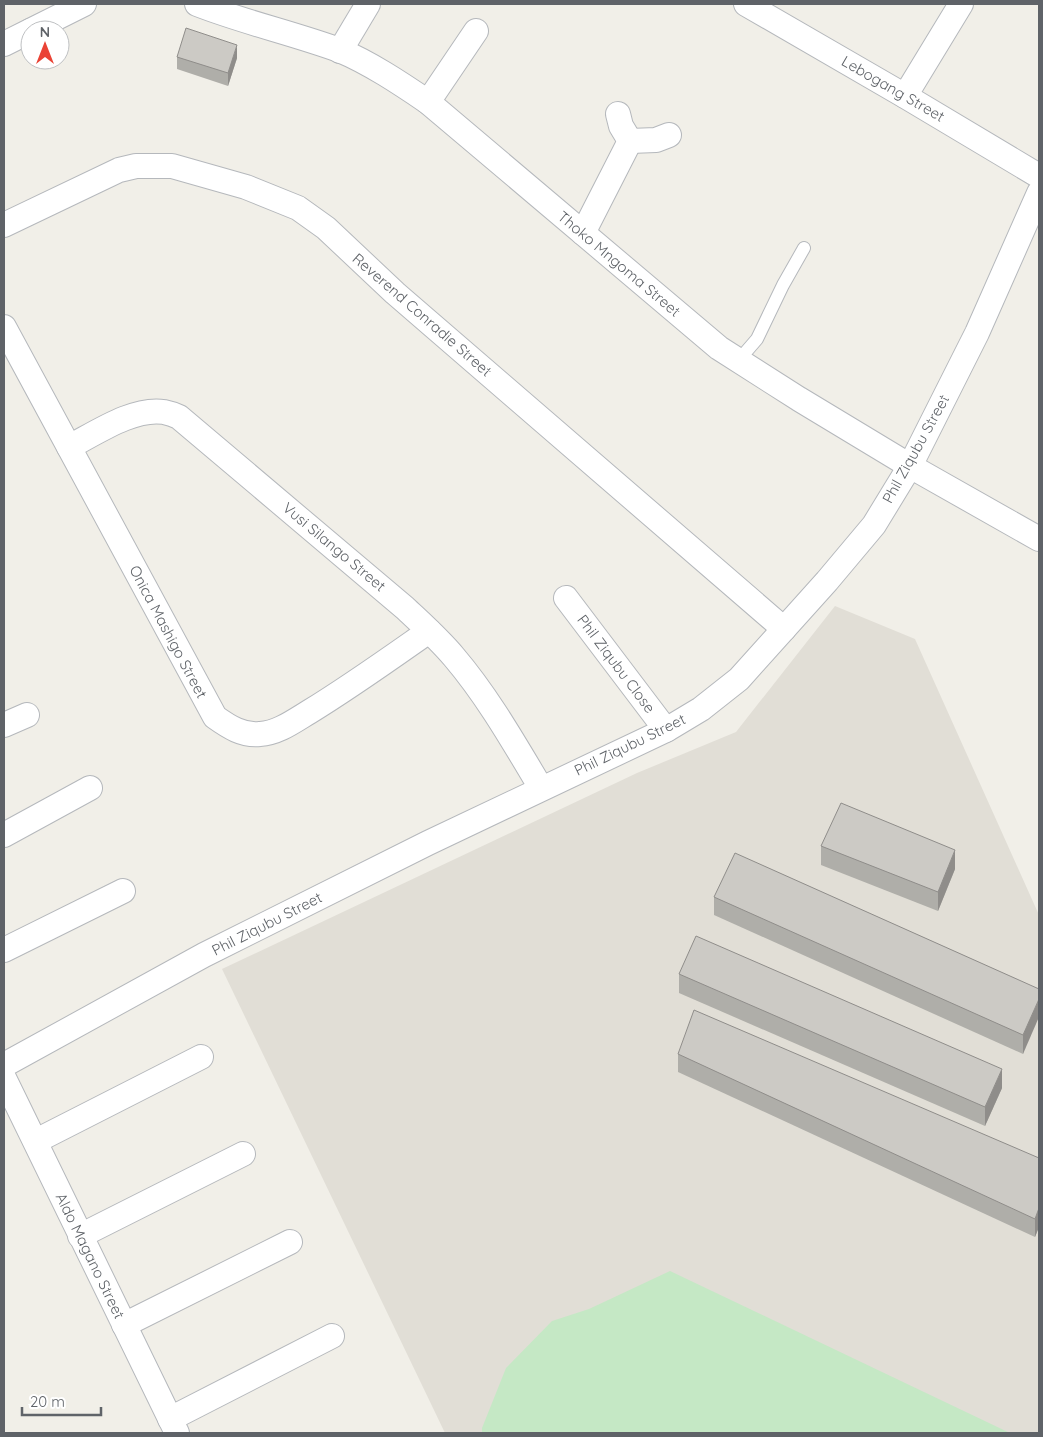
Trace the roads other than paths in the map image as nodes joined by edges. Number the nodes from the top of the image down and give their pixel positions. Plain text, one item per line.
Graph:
1 (84, 4) edge
2 (197, 4) edge
3 (368, 4) edge
4 (746, 4) edge
5 (961, 4) edge
6 (53, 20) edge
7 (476, 31) dead end
8 (20, 36) edge
9 (4, 44) edge
10 (340, 51) junction
11 (905, 96) junction
12 (428, 102) junction
13 (618, 114) dead end
14 (669, 135) dead end
15 (630, 141) junction
16 (1039, 176) edge
17 (1039, 194) edge
18 (4, 225) edge
19 (583, 232) junction
20 (804, 248) dead end
21 (4, 327) edge
22 (738, 361) junction
23 (69, 447) junction
24 (910, 466) junction
25 (1039, 539) edge
26 (566, 598) dead end
27 (784, 629) junction
28 (429, 631) junction
29 (27, 715) dead end
30 (4, 725) edge
31 (666, 730) junction
32 (90, 788) dead end
33 (541, 788) junction
34 (4, 835) edge
35 (123, 891) dead end
36 (4, 950) edge
37 (201, 1058) dead end
38 (4, 1064) edge
39 (4, 1078) edge
40 (36, 1141) junction
41 (243, 1154) dead end
42 (80, 1236) junction
43 (290, 1242) dead end
44 (124, 1325) junction
45 (332, 1336) dead end
46 (174, 1426) edge

1 - 6 street
2 - 10 street, Thoko Mngoma Street
3 - 10 street
4 - 11 street, Lebogang Street
5 - 11 street
7 - 12 street
8 - 9 street
10 - 12 street, Thoko Mngoma Street
11 - 16 street, Lebogang Street
12 - 19 street, Thoko Mngoma Street
13 - 15 street
14 - 15 street
15 - 19 street
17 - 24 street, Phil Ziqubu Street
18 - 27 street, Reverend Conradie Street
19 - 22 street, Thoko Mngoma Street
20 - 22 lane
21 - 23 street, Onica Mashigo Street
22 - 24 street, Thoko Mngoma Street
23 - 28 street, Vusi Silango Street
23 - 28 street, Onica Mashigo Street
24 - 25 street, Thoko Mngoma Street
24 - 27 street, Phil Ziqubu Street
26 - 31 street, Phil Ziqubu Close
27 - 31 street, Phil Ziqubu Street
28 - 33 street, Vusi Silango Street
29 - 30 street
31 - 33 street, Phil Ziqubu Street
32 - 34 street
33 - 38 street, Phil Ziqubu Street
35 - 36 street
37 - 40 street
39 - 40 street, Aldo Magano Street
40 - 42 street, Aldo Magano Street
41 - 42 street
42 - 44 street, Aldo Magano Street
43 - 44 street
44 - 46 street, Aldo Magano Street
45 - 46 street

